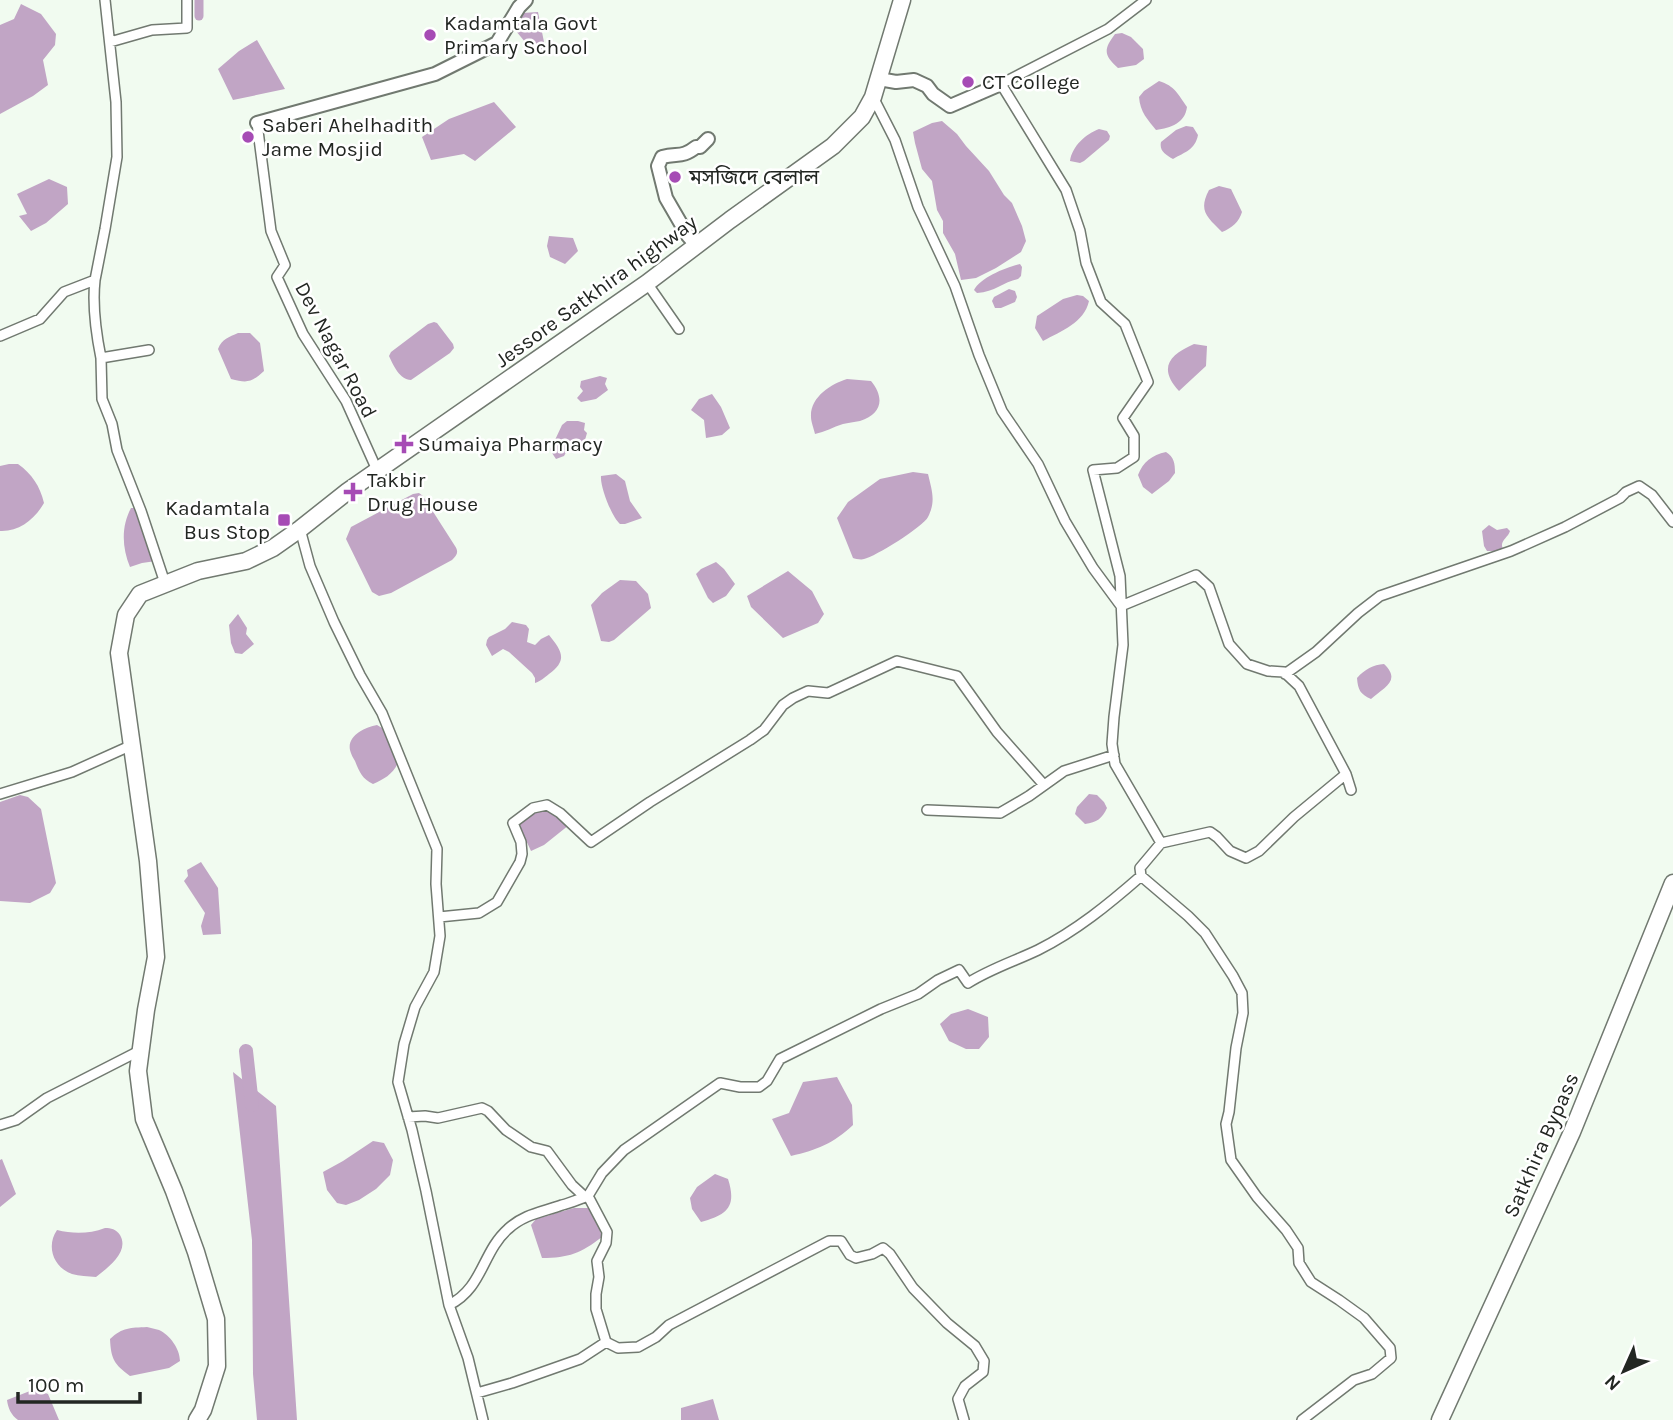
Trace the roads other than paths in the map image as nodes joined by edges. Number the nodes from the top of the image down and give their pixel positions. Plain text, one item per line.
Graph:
1 (105, 0) edge
2 (187, 0) edge
3 (526, 0) edge
4 (902, 0) edge
5 (1146, 0) edge
6 (110, 42) junction
7 (878, 79) junction
8 (1001, 84) junction
9 (873, 97) junction
10 (257, 123) joint
11 (708, 139) dead end
12 (696, 245) junction
13 (95, 280) junction
14 (647, 283) junction
15 (679, 329) dead end
16 (0, 337) edge
17 (149, 350) dead end
18 (101, 358) junction
19 (377, 470) junction
20 (1673, 522) edge
21 (300, 529) junction
22 (165, 583) junction
23 (1122, 607) junction
24 (1285, 674) junction
25 (132, 745) junction
26 (1114, 755) junction
27 (1346, 774) junction
28 (1044, 785) junction
29 (1351, 790) dead end
30 (0, 794) edge
31 (927, 810) dead end
32 (1161, 843) junction
33 (1141, 876) junction
34 (1673, 883) edge
35 (439, 917) junction
36 (141, 1050) junction
37 (408, 1118) junction
38 (0, 1125) edge
39 (587, 1196) junction
40 (449, 1305) junction
41 (606, 1342) junction
42 (477, 1393) junction
43 (197, 1420) edge
44 (483, 1420) edge
45 (964, 1420) edge
46 (1302, 1420) edge
47 (1440, 1420) edge

1 - 6 street
2 - 6 street
3 - 10 street
4 - 7 highway, Jessore Satkhira highway
5 - 8 street
6 - 13 street
7 - 8 street
7 - 9 highway, Jessore Satkhira highway
8 - 23 street
9 - 12 highway, Jessore Satkhira highway
9 - 23 street
10 - 19 street, Dev Nagar Road
11 - 12 street
12 - 14 highway, Jessore Satkhira highway
13 - 16 street
13 - 18 street
14 - 15 street
14 - 19 highway, Jessore Satkhira highway
17 - 18 street
18 - 22 street
19 - 21 highway, Jessore Satkhira highway
20 - 24 street
21 - 22 highway, Jessore Satkhira highway
21 - 35 street
22 - 25 highway, Jessore Satkhira highway
23 - 24 street
23 - 26 street
24 - 27 street
25 - 30 street
25 - 36 highway, Jessore Satkhira highway
26 - 28 street
26 - 32 street
27 - 29 street
27 - 32 street
28 - 31 street
28 - 35 street
32 - 33 street
33 - 39 street
33 - 46 street
34 - 47 highway, Satkhira Bypass
35 - 37 street
36 - 38 street
36 - 43 highway, Jessore Satkhira highway
37 - 39 street
37 - 40 street
39 - 40 street
39 - 41 street
40 - 42 street
41 - 42 street
41 - 45 street
42 - 44 street

